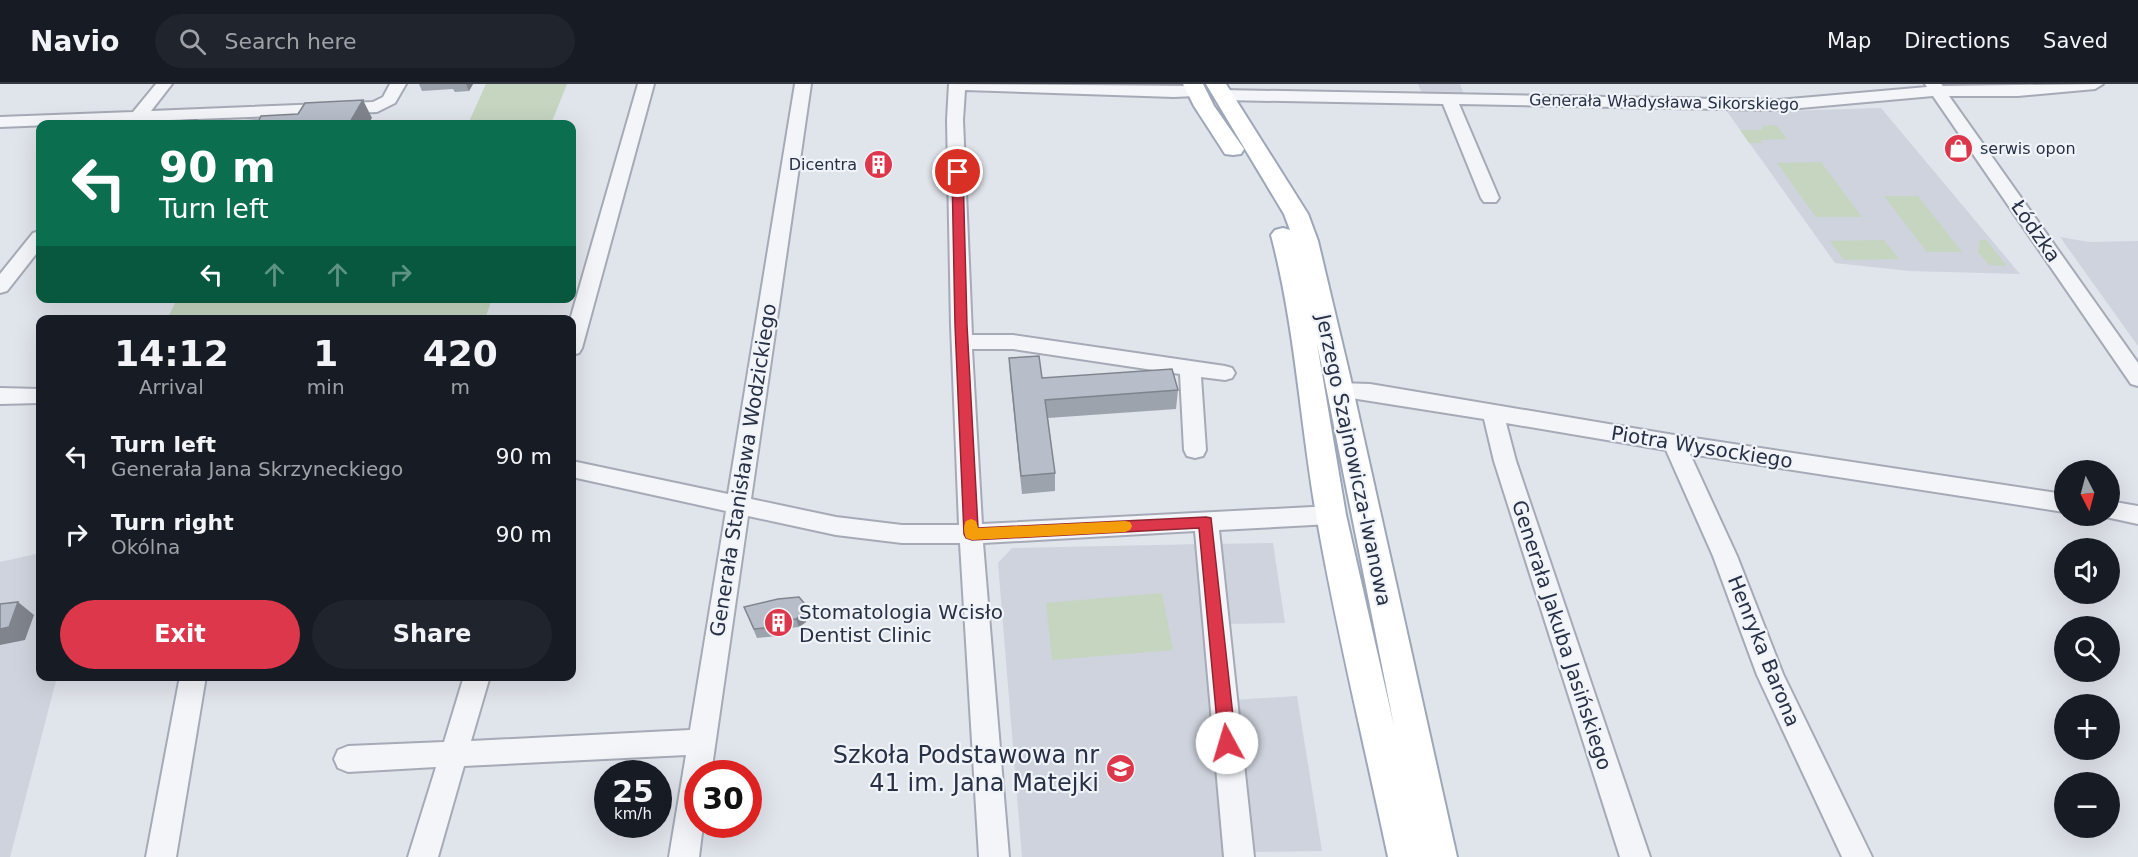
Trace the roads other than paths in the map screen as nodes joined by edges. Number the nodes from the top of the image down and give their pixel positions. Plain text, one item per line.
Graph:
1 (164, 84) edge
2 (398, 84) edge
3 (646, 84) edge
4 (803, 84) edge
5 (1824, 84) edge
6 (2095, 84) edge
7 (957, 85) edge
8 (1935, 87) edge
9 (1207, 89) edge
10 (1449, 99) junction
11 (1843, 100) junction
12 (136, 120) edge
13 (152, 120) edge
14 (0, 122) edge
15 (36, 122) edge
16 (1490, 198) dead end
17 (36, 242) edge
18 (0, 287) edge
19 (576, 334) edge
20 (964, 342) junction
21 (1190, 369) junction
22 (1225, 373) dead end
23 (2138, 378) edge
24 (0, 386) edge
25 (1339, 390) junction
26 (36, 395) edge
27 (0, 396) edge
28 (36, 396) edge
29 (1493, 412) junction
30 (1674, 443) junction
31 (1195, 450) dead end
32 (576, 471) edge
33 (2054, 501) edge
34 (738, 505) junction
35 (2120, 512) edge
36 (1331, 515) junction
37 (2138, 515) edge
38 (1206, 522) junction
39 (972, 534) junction
40 (192, 681) edge
41 (476, 681) edge
42 (701, 742) junction
43 (455, 753) junction
44 (348, 759) dead end
45 (161, 857) edge
46 (423, 857) edge
47 (684, 857) edge
48 (994, 857) edge
49 (1239, 857) edge
50 (1406, 857) edge
51 (1438, 857) edge
52 (1635, 857) edge
53 (1857, 857) edge

1 - 12 street
2 - 13 street
3 - 19 street
4 - 34 street, Generała Stanisława Wodzickiego
5 - 11 street
6 - 8 street, Generała Władysława Sikorskiego
7 - 9 street, Generała Władysława Sikorskiego
7 - 20 street
8 - 11 street, Generała Władysława Sikorskiego
8 - 23 street, Łódzka
9 - 10 street, Generała Władysława Sikorskiego
9 - 25 main road, Jerzego Szajnowicza-Iwanowa
9 - 36 main road, Jerzego Szajnowicza-Iwanowa
10 - 11 street, Generała Władysława Sikorskiego
10 - 16 street
14 - 15 street
17 - 18 street
20 - 21 street
20 - 39 street
21 - 22 street
21 - 31 street
24 - 26 street
25 - 29 street, Piotra Wysockiego
25 - 51 main road, Jerzego Szajnowicza-Iwanowa
27 - 28 street
29 - 30 street, Piotra Wysockiego
29 - 52 street, Generała Jakuba Jasińskiego
30 - 33 street, Piotra Wysockiego
30 - 53 street, Henryka Barona
32 - 34 street
34 - 39 street
34 - 42 street, Generała Stanisława Wodzickiego
35 - 37 street
36 - 38 street
36 - 50 main road, Jerzego Szajnowicza-Iwanowa
38 - 39 street
38 - 49 street
39 - 48 street
40 - 45 street
41 - 43 street
42 - 43 street
42 - 47 street, Generała Stanisława Wodzickiego
43 - 44 street
43 - 46 street

